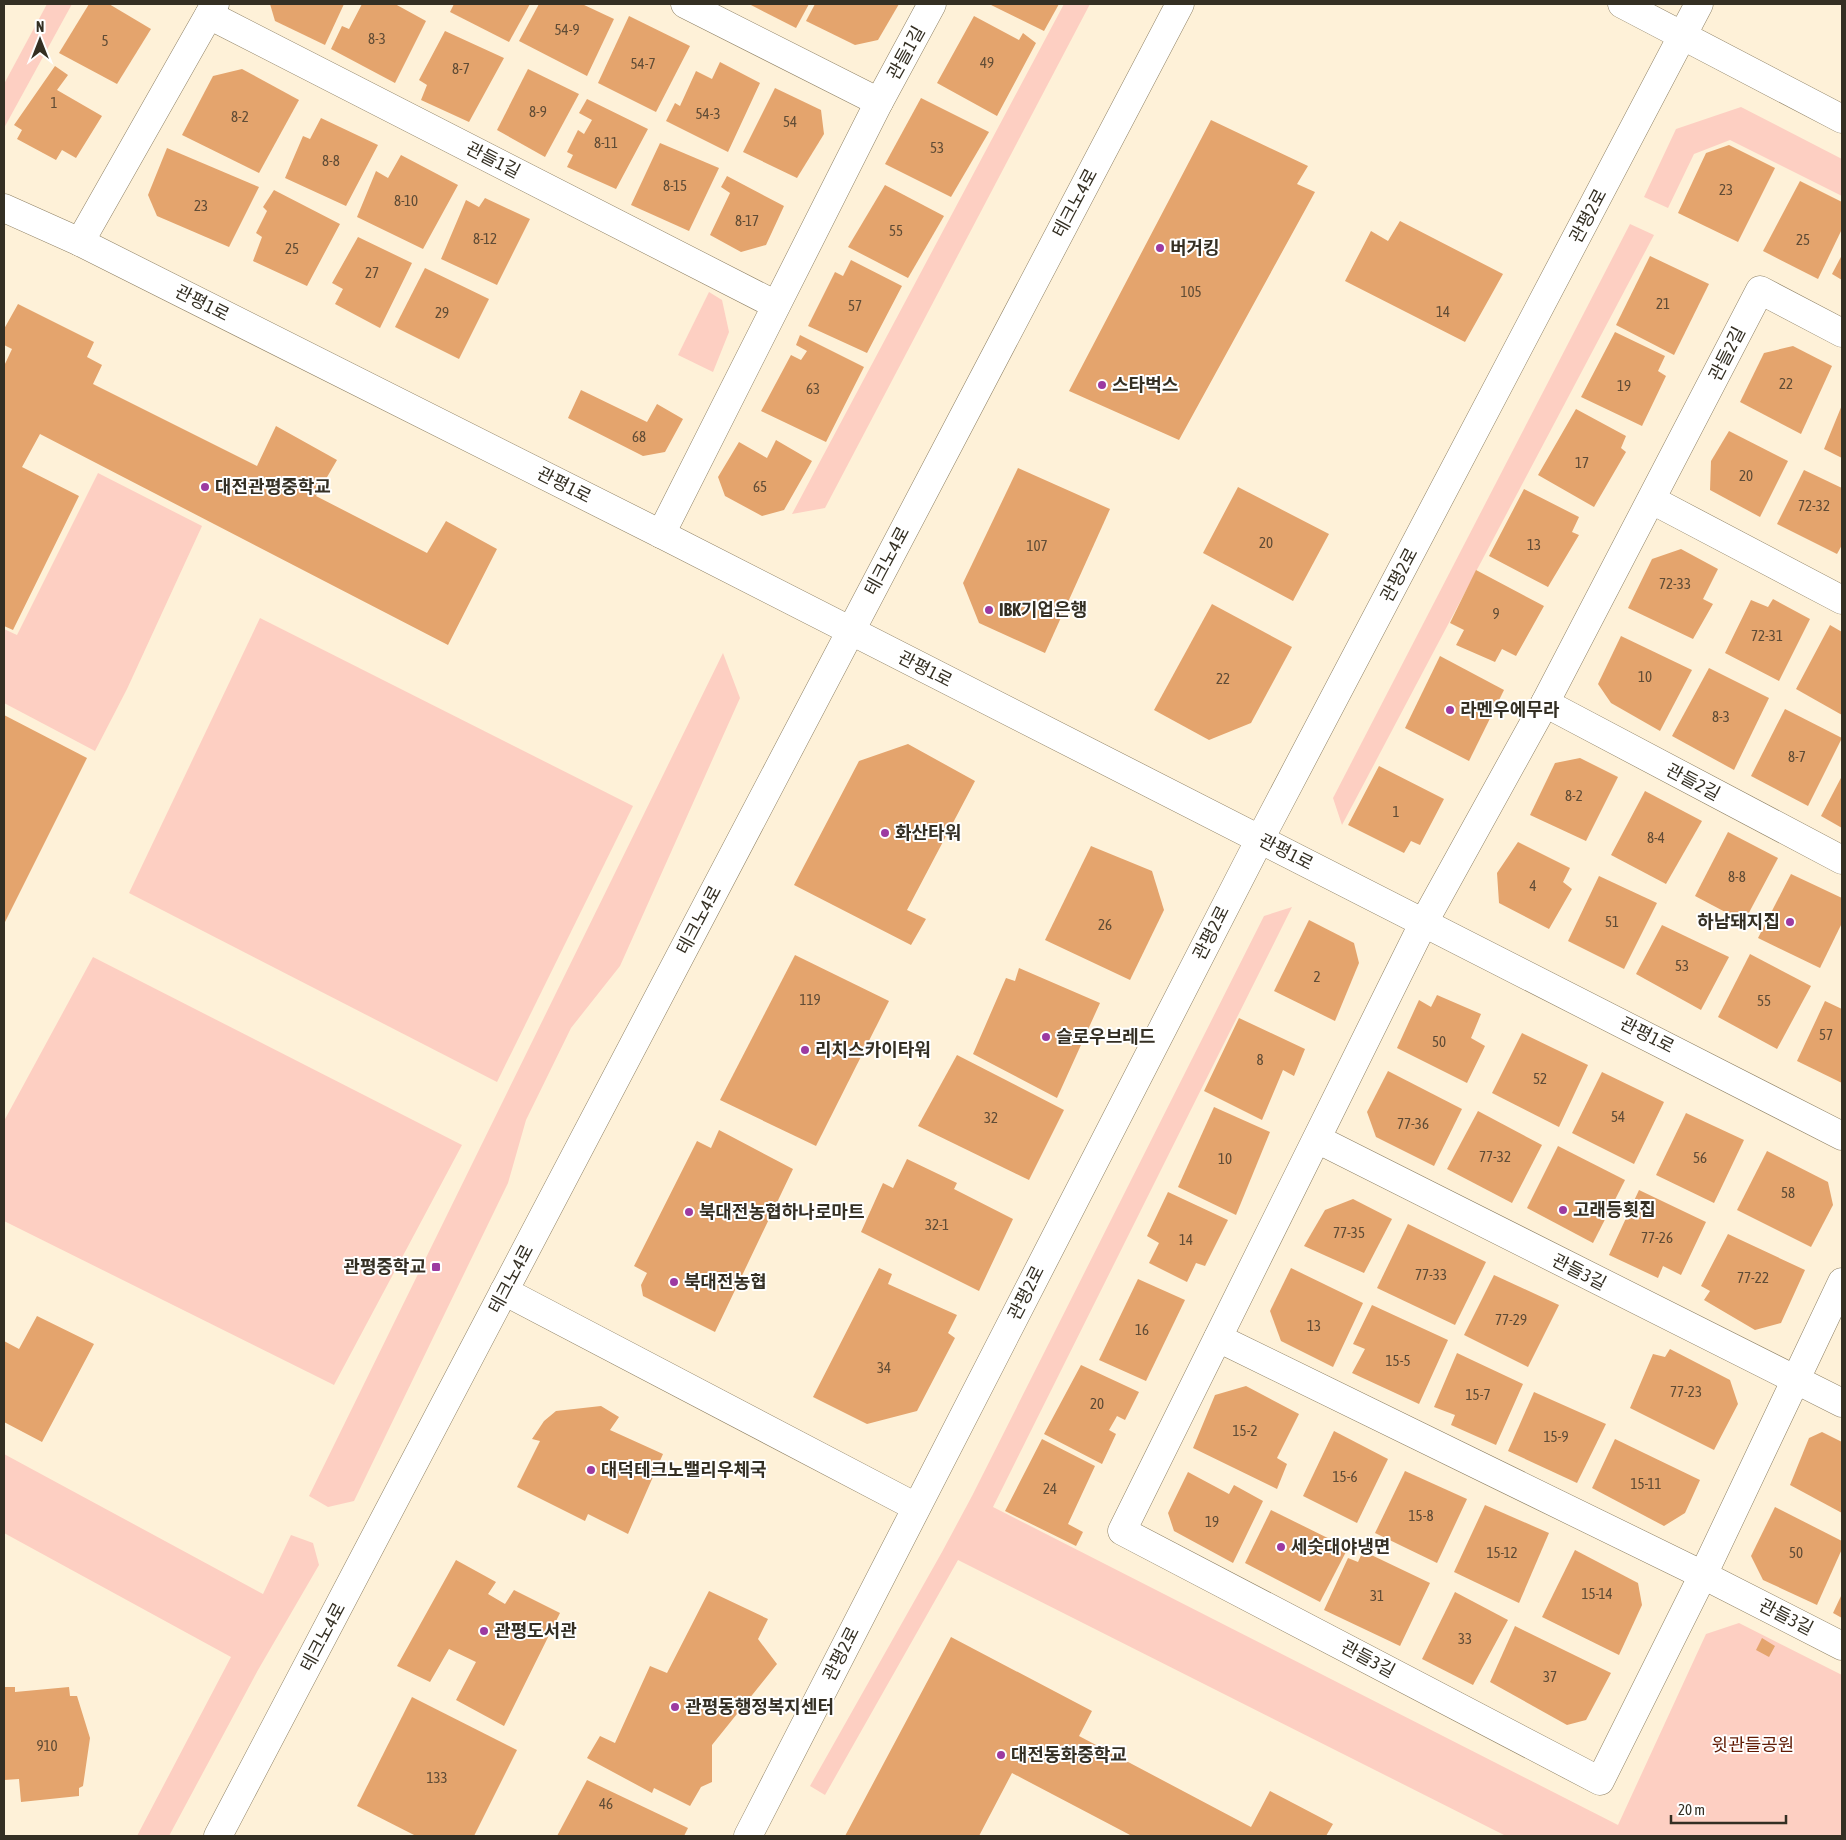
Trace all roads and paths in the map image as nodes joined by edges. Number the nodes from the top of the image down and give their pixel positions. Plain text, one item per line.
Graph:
1 (685, 4) edge
2 (932, 4) edge
3 (1180, 4) edge
4 (1622, 4) edge
5 (1699, 4) edge
6 (212, 9) edge
7 (1683, 35) junction
8 (879, 102) junction
9 (1842, 119) edge
10 (4, 208) edge
11 (80, 242) junction
12 (776, 305) junction
13 (1842, 333) edge
14 (1652, 500) junction
15 (661, 534) junction
16 (1842, 600) edge
17 (851, 631) junction
18 (1545, 703) junction
19 (1260, 839) junction
20 (1842, 860) edge
21 (1424, 922) junction
22 (1842, 1136) edge
23 (1317, 1139) junction
24 (1842, 1282) edge
25 (504, 1291) junction
26 (1218, 1338) junction
27 (1796, 1381) junction
28 (1842, 1403) edge
29 (916, 1506) junction
30 (1703, 1575) junction
31 (1842, 1646) edge
32 (218, 1836) edge
33 (748, 1836) edge

1 - 8 street
2 - 8 street, 관들1길
3 - 17 street, 테크노4로
4 - 7 street
5 - 7 street, 관평2로
6 - 11 street, 관들1길
6 - 12 street, 관들1길
7 - 9 street
7 - 19 street, 관평2로
8 - 12 street, 관들1길
10 - 11 street, 관평1로
11 - 15 street, 관평1로
12 - 15 street, 관들1길
13 - 14 street, 관들2길
14 - 16 street
14 - 18 street, 관들2길
15 - 17 street, 관평1로
17 - 19 street, 관평1로
17 - 25 street, 테크노4로
18 - 20 street, 관들2길
18 - 21 street, 관들2길
19 - 21 street, 관평1로
19 - 29 street, 관평2로
21 - 22 street, 관평1로
21 - 23 street, 관들3길
23 - 26 street, 관들3길
23 - 27 street, 관들3길
24 - 27 street
25 - 29 street
25 - 32 street, 테크노4로
26 - 30 street, 관들3길
26 - 30 street, 관들3길
27 - 28 street, 관들3길
27 - 30 street
29 - 33 street, 관평2로
30 - 31 street, 관들3길

